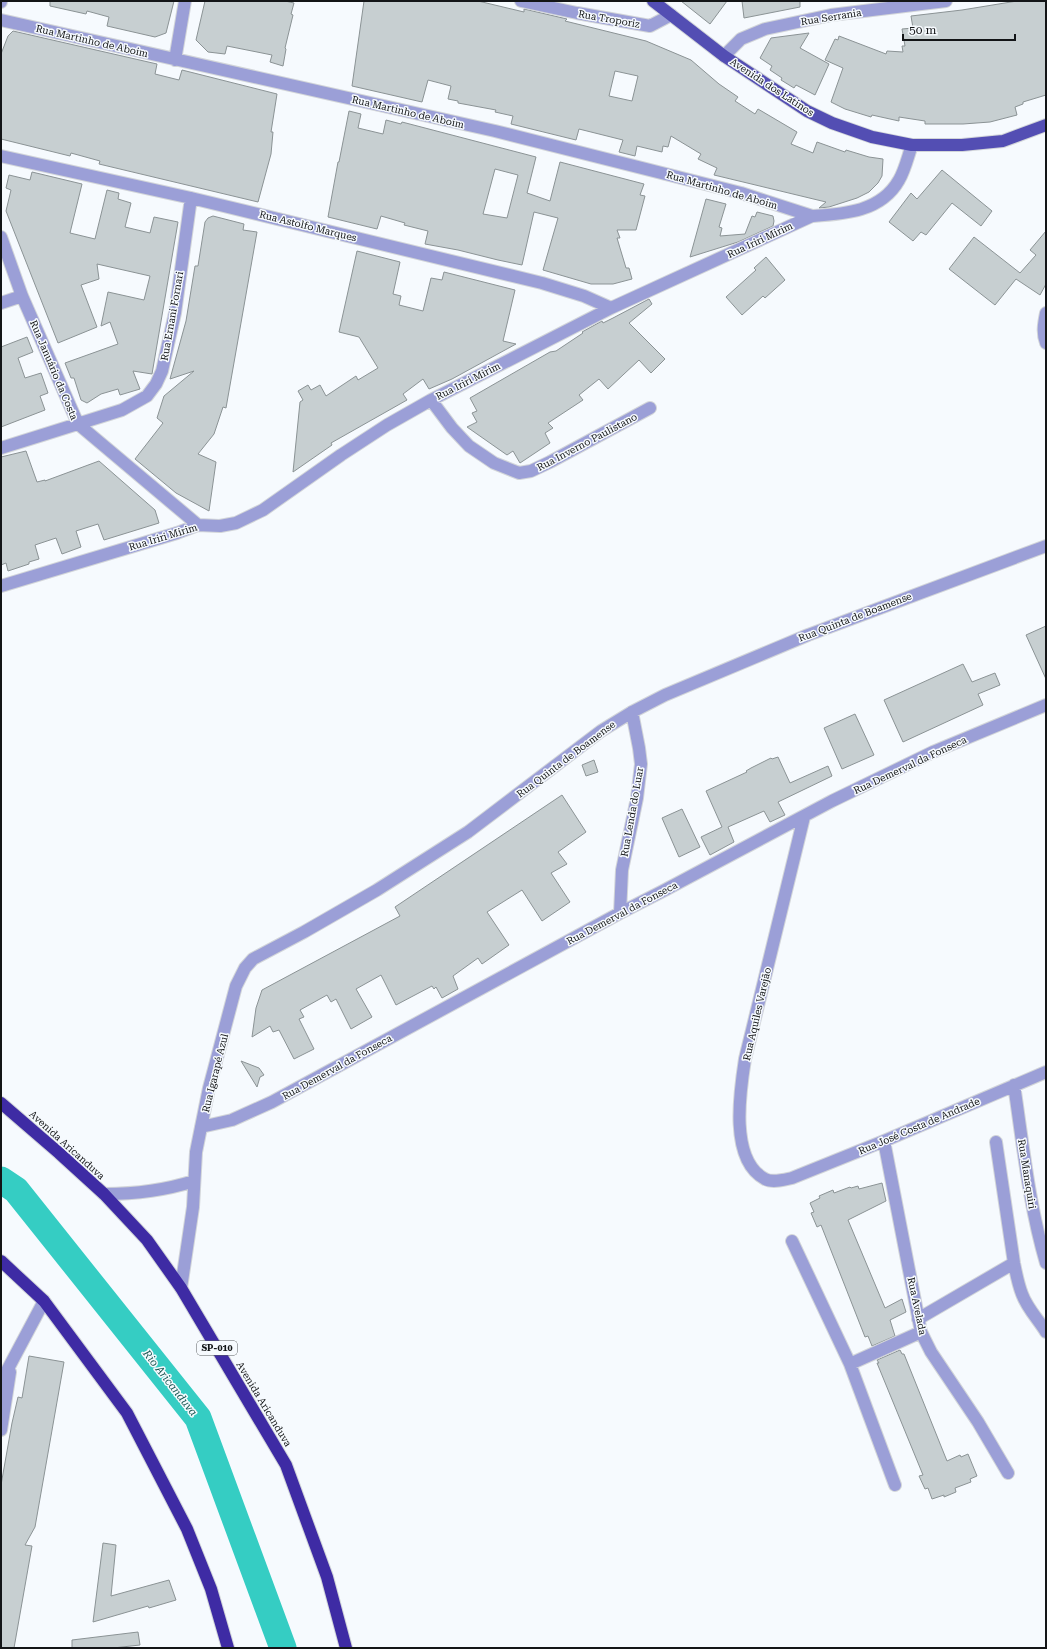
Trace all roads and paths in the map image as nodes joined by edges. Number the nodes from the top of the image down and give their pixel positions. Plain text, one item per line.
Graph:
1 (185, 1) edge
2 (521, 1) edge
3 (653, 1) edge
4 (946, 1) edge
5 (671, 15) junction
6 (1, 20) edge
7 (724, 56) junction
8 (175, 60) junction
9 (1046, 126) edge
10 (912, 145) junction
11 (1, 156) edge
12 (191, 198) junction
13 (812, 216) junction
14 (1, 236) edge
15 (22, 296) junction
16 (1, 303) edge
17 (611, 308) junction
18 (1046, 313) edge
19 (1046, 343) edge
20 (431, 400) junction
21 (650, 408) dead end
22 (78, 424) junction
23 (1, 448) edge
24 (198, 525) junction
25 (1046, 546) edge
26 (1, 586) edge
27 (1046, 705) edge
28 (632, 712) junction
29 (804, 817) junction
30 (620, 913) junction
31 (245, 968) joint
32 (1046, 1072) edge
33 (1014, 1085) junction
34 (1, 1103) edge
35 (201, 1127) junction
36 (884, 1141) junction
37 (996, 1142) dead end
38 (792, 1178) joint
39 (194, 1181) junction
40 (104, 1194) junction
41 (1042, 1236) edge
42 (792, 1241) dead end
43 (1, 1261) edge
44 (1014, 1263) junction
45 (1046, 1263) edge
46 (181, 1288) junction
47 (44, 1301) junction
48 (918, 1319) junction
49 (921, 1332) junction
50 (1046, 1332) edge
51 (11, 1362) junction
52 (850, 1364) junction
53 (1, 1382) edge
54 (1, 1430) edge
55 (1008, 1473) dead end
56 (895, 1486) dead end
57 (228, 1648) edge
58 (346, 1648) edge

1 - 8 street
2 - 5 street, Rua Troporiz
3 - 5 main road, Avenida dos Latinos
4 - 7 street, Rua Serrania
5 - 7 main road, Avenida dos Latinos
6 - 8 street, Rua Martinho de Aboim
7 - 10 main road, Avenida dos Latinos
8 - 13 street, Rua Martinho de Aboim
9 - 10 main road, Avenida dos Latinos
10 - 13 street, Rua Iriri Mirim
11 - 12 street, Rua Astolfo Marques
12 - 17 street, Rua Astolfo Marques
12 - 22 street, Rua Ernani Fornari
13 - 17 street, Rua Iriri Mirim
14 - 15 street, Rua Januário da Costa
15 - 16 street
15 - 22 street, Rua Januário da Costa
17 - 20 street, Rua Iriri Mirim
18 - 19 street
20 - 21 street, Rua Inverno Paulistano
20 - 24 street, Rua Iriri Mirim
22 - 23 street, Rua Ernani Fornari
22 - 24 street, Rua Januário da Costa
24 - 26 street, Rua Iriri Mirim
25 - 28 street, Rua Quinta de Boamense
27 - 29 street, Rua Demerval da Fonseca
28 - 30 street, Rua Lenda do Luar
28 - 31 street, Rua Quinta de Boamense
29 - 30 street, Rua Demerval da Fonseca
29 - 38 street, Rua Aquiles Varejão
30 - 35 street, Rua Demerval da Fonseca
31 - 35 street, Rua Igarapé Azul
32 - 33 street, Rua José Costa de Andrade
33 - 36 street, Rua José Costa de Andrade
33 - 41 street, Rua Manaquiri
34 - 40 highway, Avenida Aricanduva / SP-010
35 - 39 street, Rua Igarapé Azul
36 - 38 street, Rua José Costa de Andrade
36 - 48 street, Rua Avelada
37 - 44 street
39 - 40 street
39 - 46 street, Rua Igarapé Azul
40 - 46 highway, Avenida Aricanduva / SP-010
41 - 45 street, Rua Manaquiri
42 - 52 street
43 - 47 highway
44 - 48 street
44 - 50 street
46 - 58 highway, Avenida Aricanduva / SP-010
47 - 51 street
47 - 57 highway
48 - 49 street, Rua Avelada
49 - 52 street
49 - 55 street, Rua Avelada
51 - 53 street
51 - 54 street
52 - 56 street

